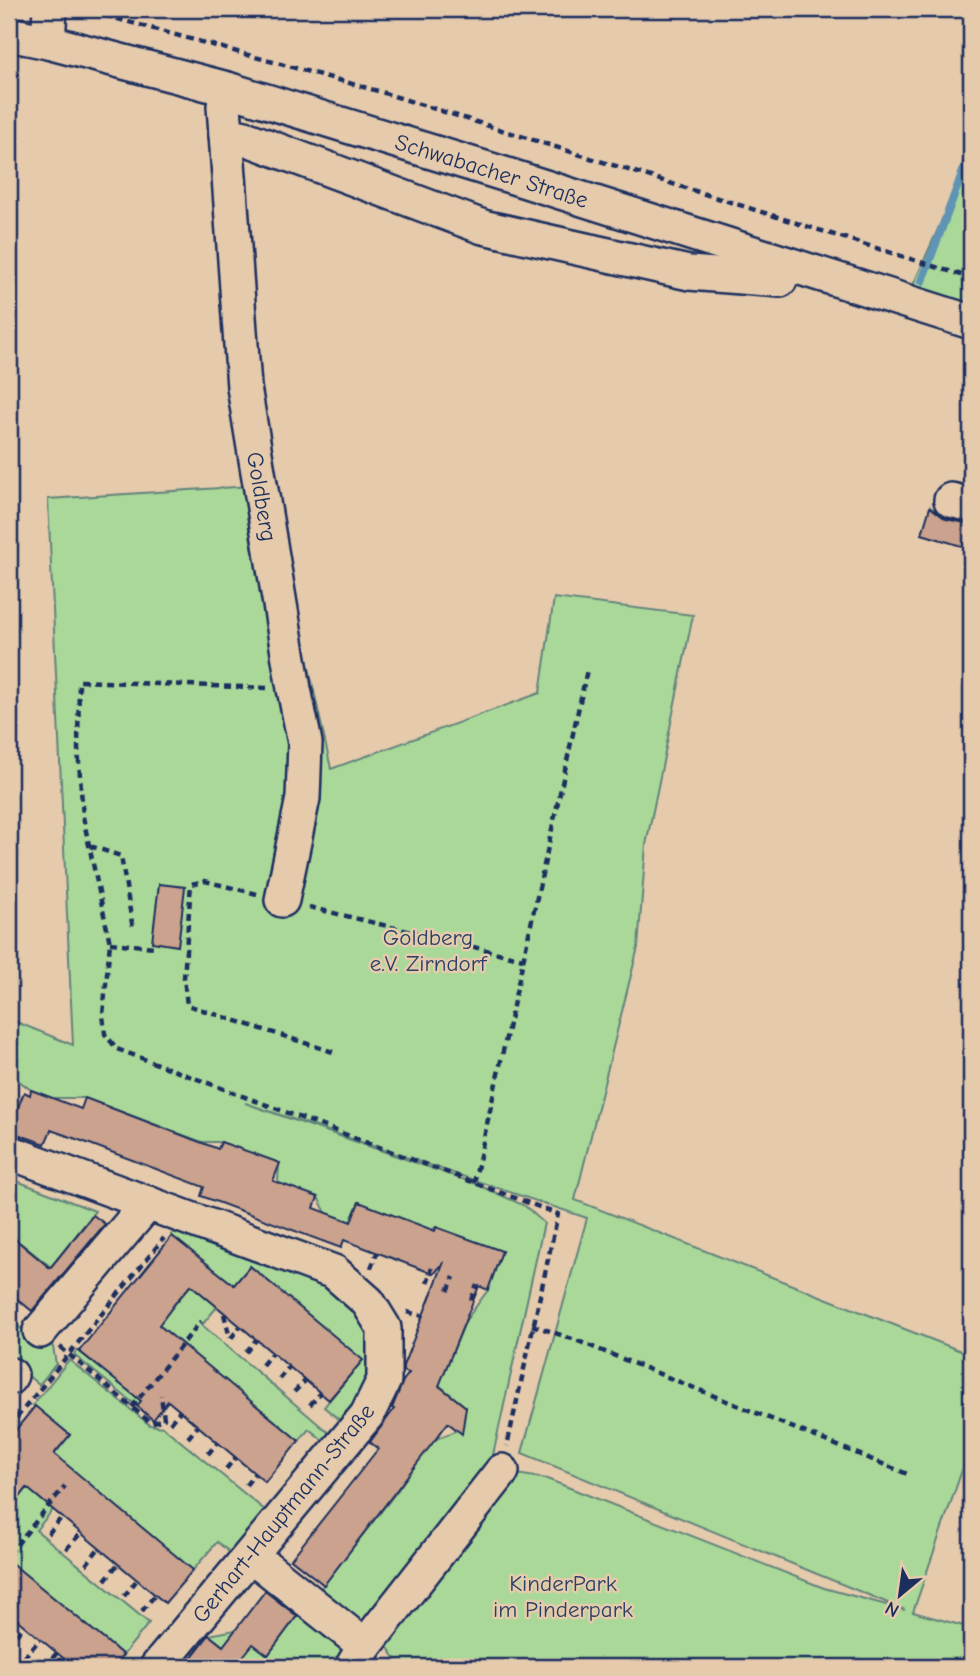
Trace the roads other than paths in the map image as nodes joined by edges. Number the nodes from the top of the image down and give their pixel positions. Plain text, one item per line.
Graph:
1 (50, 9) edge
2 (9, 34) edge
3 (48, 42) junction
4 (227, 89) junction
5 (226, 134) junction
6 (784, 264) junction
7 (971, 322) edge
8 (282, 900) road end
9 (9, 1152) edge
10 (148, 1203) junction
11 (40, 1331) road end
12 (502, 1471) road end
13 (252, 1556) junction
14 (359, 1657) edge
15 (157, 1667) edge

1 - 3 street
2 - 3 street, Schwabacher Straße
3 - 4 street, Schwabacher Straße
4 - 5 street, Goldberg
4 - 6 street, Schwabacher Straße
5 - 6 street
5 - 8 street, Goldberg
6 - 7 street, Schwabacher Straße
9 - 10 street, Gerhart-Hauptmann-Straße
10 - 11 street
10 - 13 street, Gerhart-Hauptmann-Straße
12 - 14 street
13 - 14 street
13 - 15 street, Gerhart-Hauptmann-Straße

